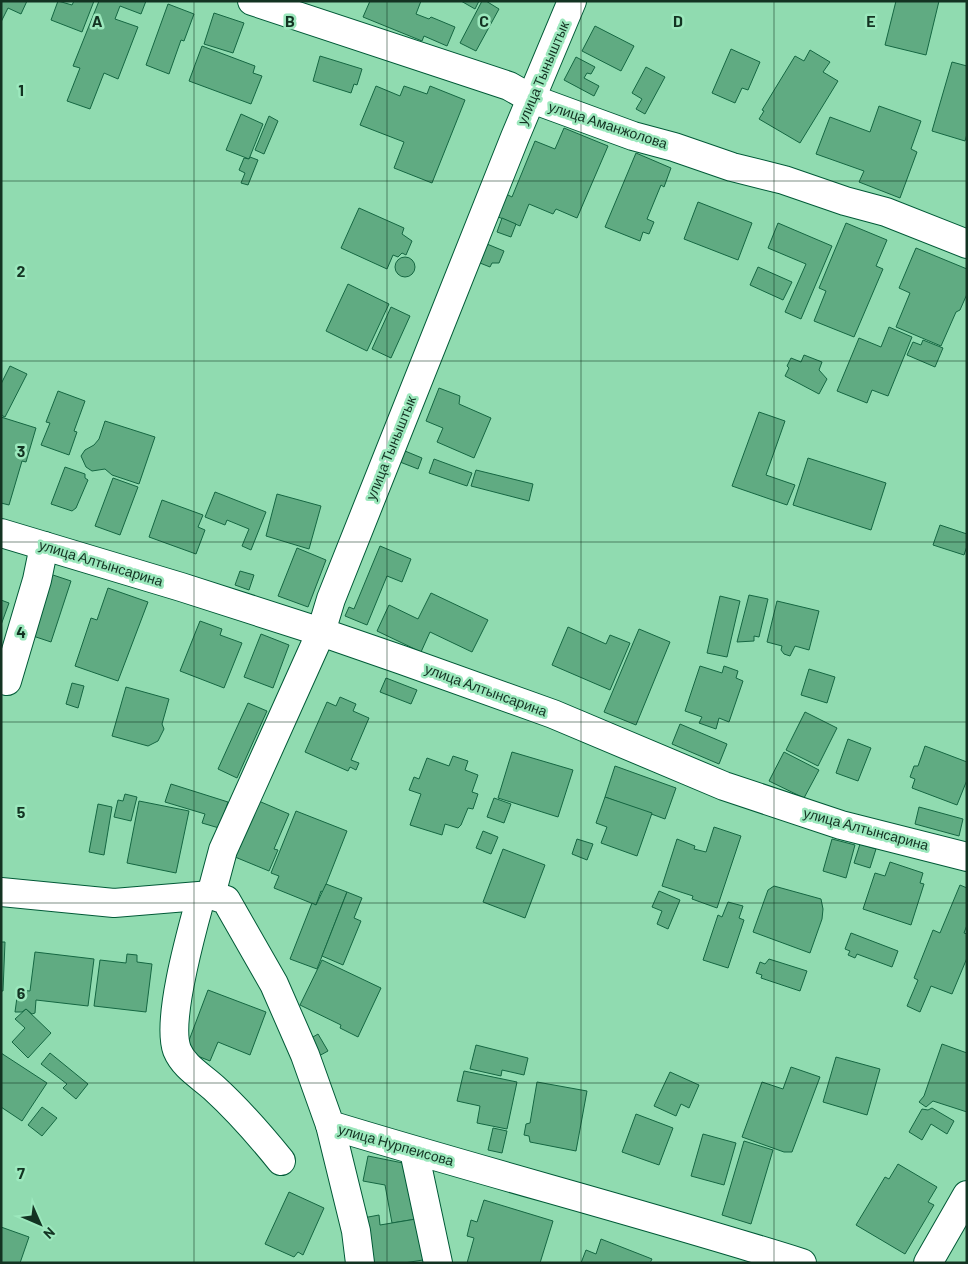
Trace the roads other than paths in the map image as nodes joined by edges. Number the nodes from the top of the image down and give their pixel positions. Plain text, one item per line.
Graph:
1 (252, 1) edge
2 (572, 1) edge
3 (532, 99) junction
4 (967, 244) edge
5 (1, 533) edge
6 (44, 546) junction
7 (321, 632) junction
8 (7, 681) dead end
9 (967, 857) edge
10 (1, 892) edge
11 (206, 896) junction
12 (330, 1126) junction
13 (414, 1151) junction
14 (281, 1160) dead end
15 (967, 1195) edge
16 (360, 1263) edge
17 (438, 1263) edge
18 (802, 1263) edge
19 (928, 1263) edge

1 - 3 street, улица Аманжолова
2 - 3 street, улица Тыныштык
3 - 4 street, улица Аманжолова
3 - 7 street, улица Тыныштык
5 - 6 street, улица Алтынсарина
6 - 7 street, улица Алтынсарина
6 - 8 street
7 - 9 street, улица Алтынсарина
7 - 11 street, улица Тыныштык
10 - 11 street
11 - 12 street, улица Нурпеисова
11 - 14 street, улица Тыныштык
12 - 13 street, улица Нурпеисова
12 - 16 street
13 - 17 street
13 - 18 street, улица Нурпеисова
15 - 19 street

